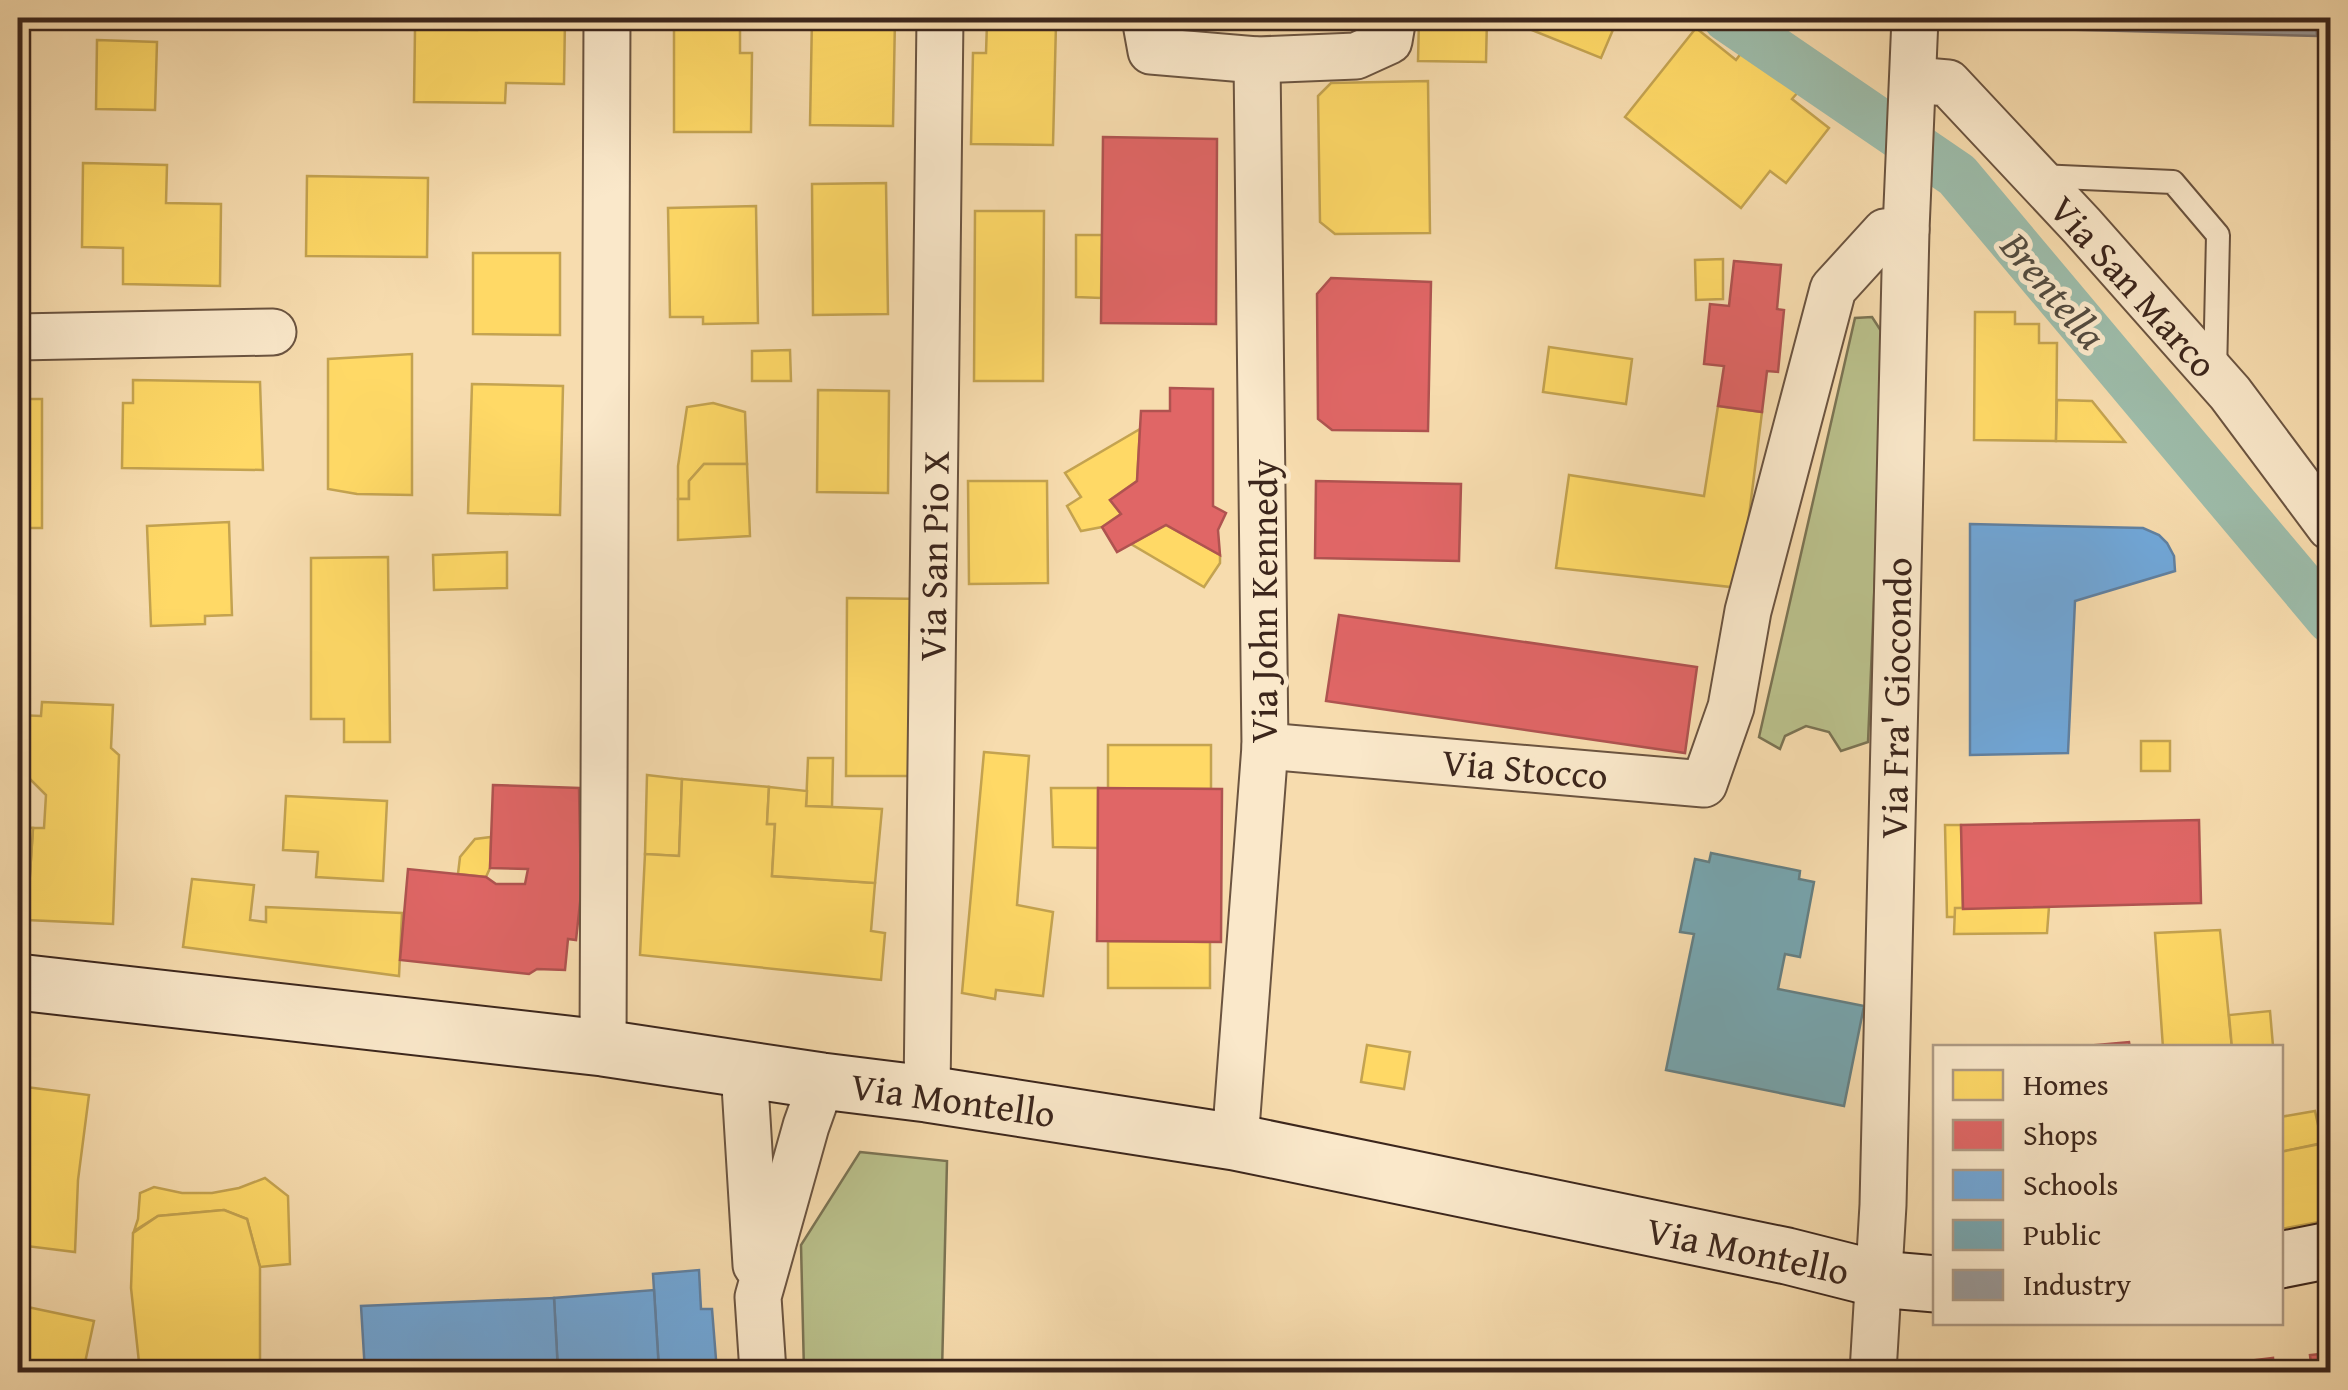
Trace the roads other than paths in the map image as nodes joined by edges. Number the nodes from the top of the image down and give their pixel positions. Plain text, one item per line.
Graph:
1 (607, 18) edge
2 (940, 18) edge
3 (1146, 18) edge
4 (1394, 18) edge
5 (1915, 18) edge
6 (1257, 60) junction
7 (1912, 107) junction
8 (2035, 176) junction
9 (1907, 220) junction
10 (273, 332) dead end
11 (18, 337) edge
12 (2214, 375) junction
13 (2330, 527) edge
14 (1266, 746) junction
15 (18, 982) edge
16 (604, 1048) junction
17 (744, 1069) junction
18 (822, 1081) junction
19 (927, 1094) junction
20 (1235, 1142) junction
21 (2330, 1250) edge
22 (2283, 1259) edge
23 (1878, 1278) junction
24 (1933, 1284) edge
25 (758, 1296) junction
26 (763, 1372) edge
27 (1873, 1372) edge

1 - 16 street
2 - 19 street, Via San Pio X
3 - 6 street
4 - 6 street
5 - 7 street
6 - 14 street, Via John Kennedy
7 - 8 street, Via San Marco
7 - 9 street, Via Fra' Giocondo
8 - 12 street, Via San Marco
8 - 12 lane
9 - 14 street, Via Stocco
9 - 23 street, Via Fra' Giocondo
10 - 11 street
12 - 13 street, Via San Marco
14 - 20 street, Via John Kennedy
15 - 16 main road, Via Montello
16 - 17 main road, Via Montello
17 - 18 main road, Via Montello
17 - 25 street
18 - 19 main road, Via Montello
18 - 25 street
19 - 20 main road, Via Montello
20 - 23 main road, Via Montello
21 - 22 main road
23 - 24 main road, Via Montello
23 - 27 street, Via Fra' Giocondo
25 - 26 street

